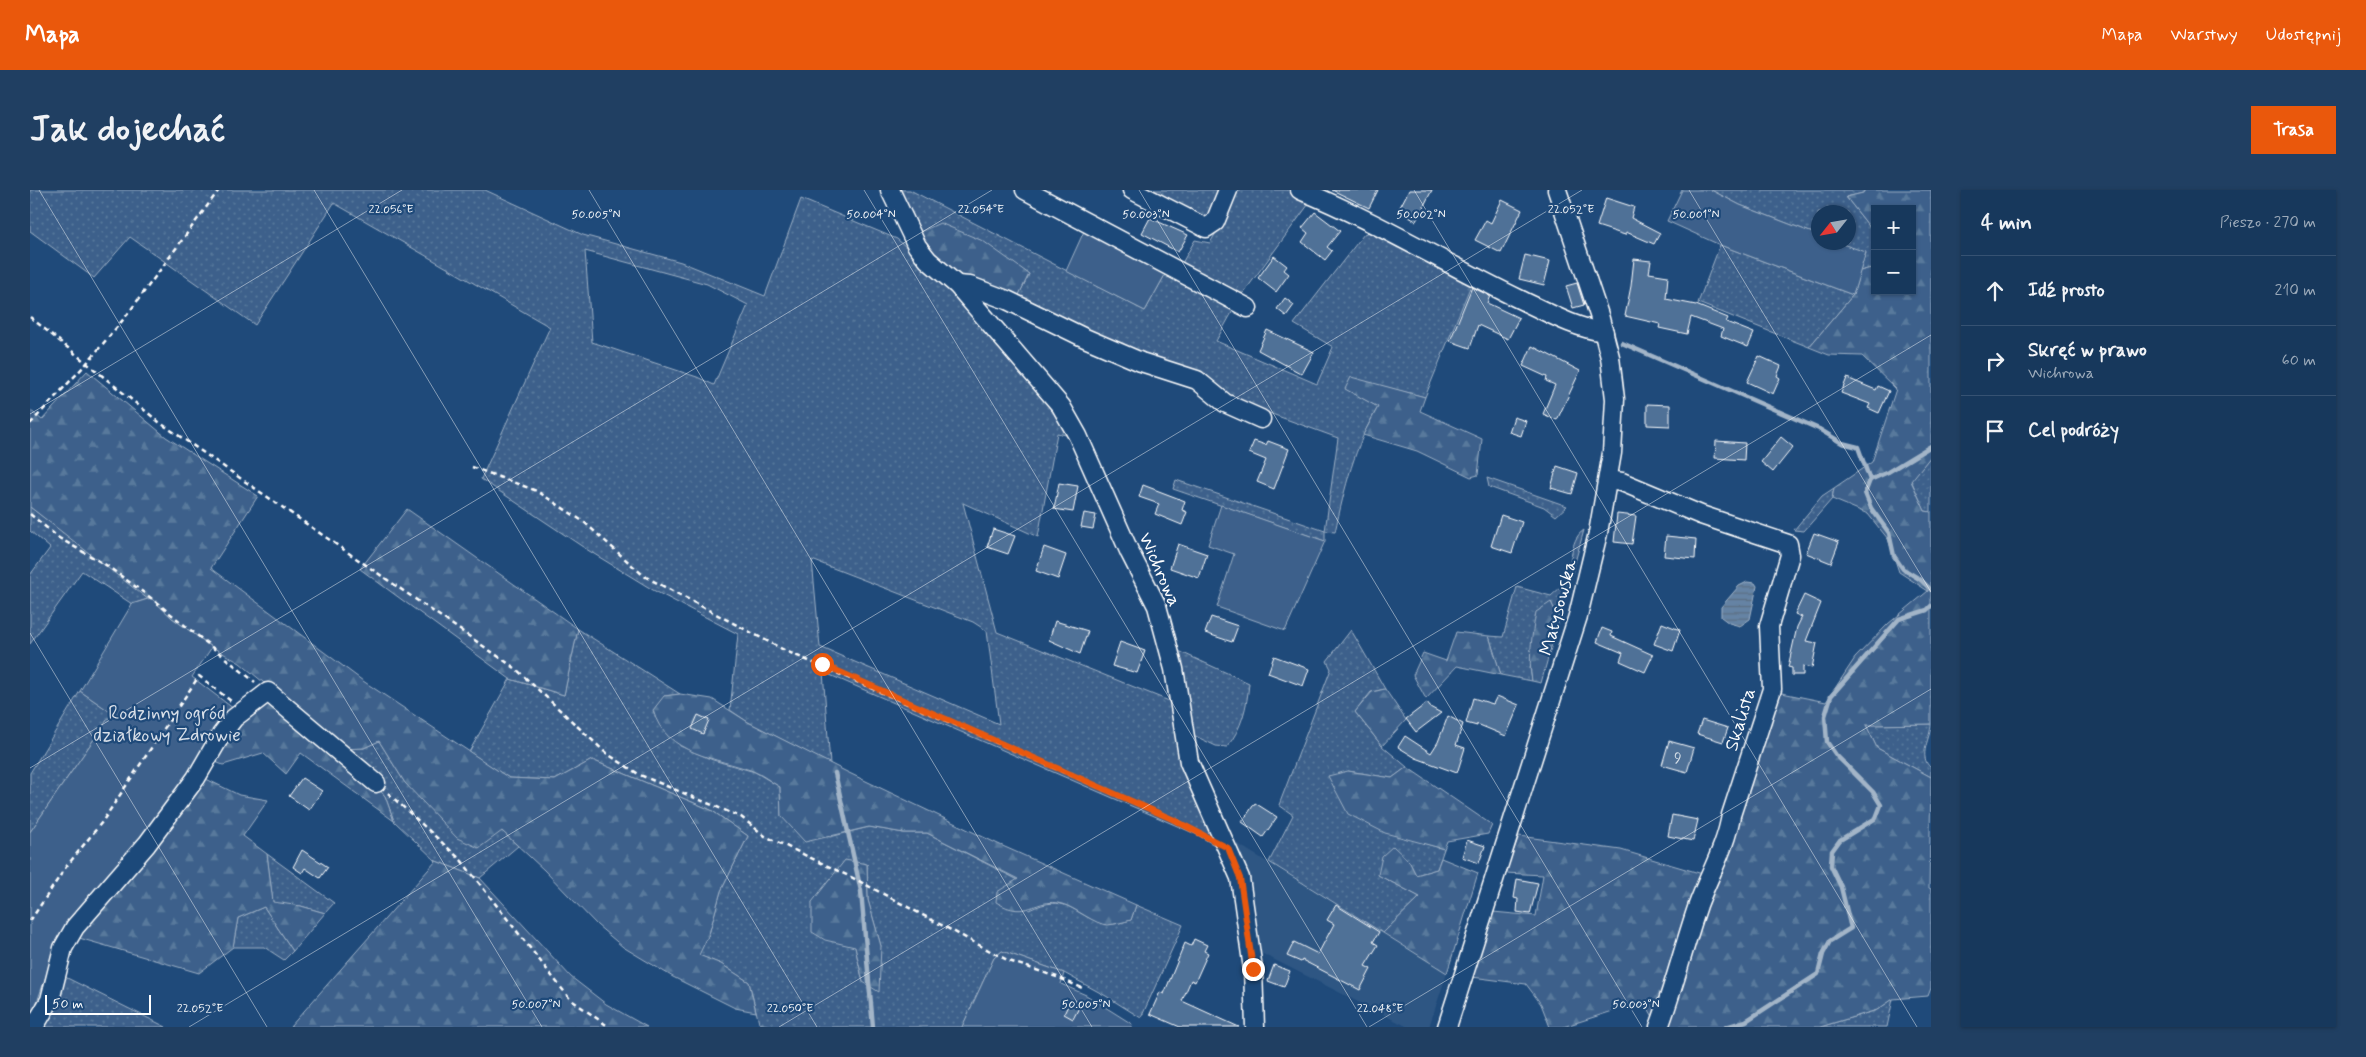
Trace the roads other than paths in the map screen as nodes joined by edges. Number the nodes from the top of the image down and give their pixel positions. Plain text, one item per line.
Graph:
1 (890, 190) edge
2 (1025, 190) edge
3 (1132, 190) edge
4 (1228, 190) edge
5 (1300, 190) edge
6 (1557, 190) edge
7 (957, 285) junction
8 (1248, 308) dead end
9 (1604, 332) junction
10 (1262, 419) dead end
11 (1608, 480) junction
12 (376, 783) road end
13 (34, 1027) edge
14 (1255, 1027) edge
15 (1447, 1027) edge
16 (1659, 1027) edge

1 - 7 street, Wichrowa
2 - 8 street
3 - 4 street
5 - 9 street
6 - 9 street, Matysowska
7 - 10 street
7 - 14 street, Wichrowa
9 - 11 street, Matysowska
11 - 15 street, Matysowska
11 - 16 street, Skalista
12 - 13 street

